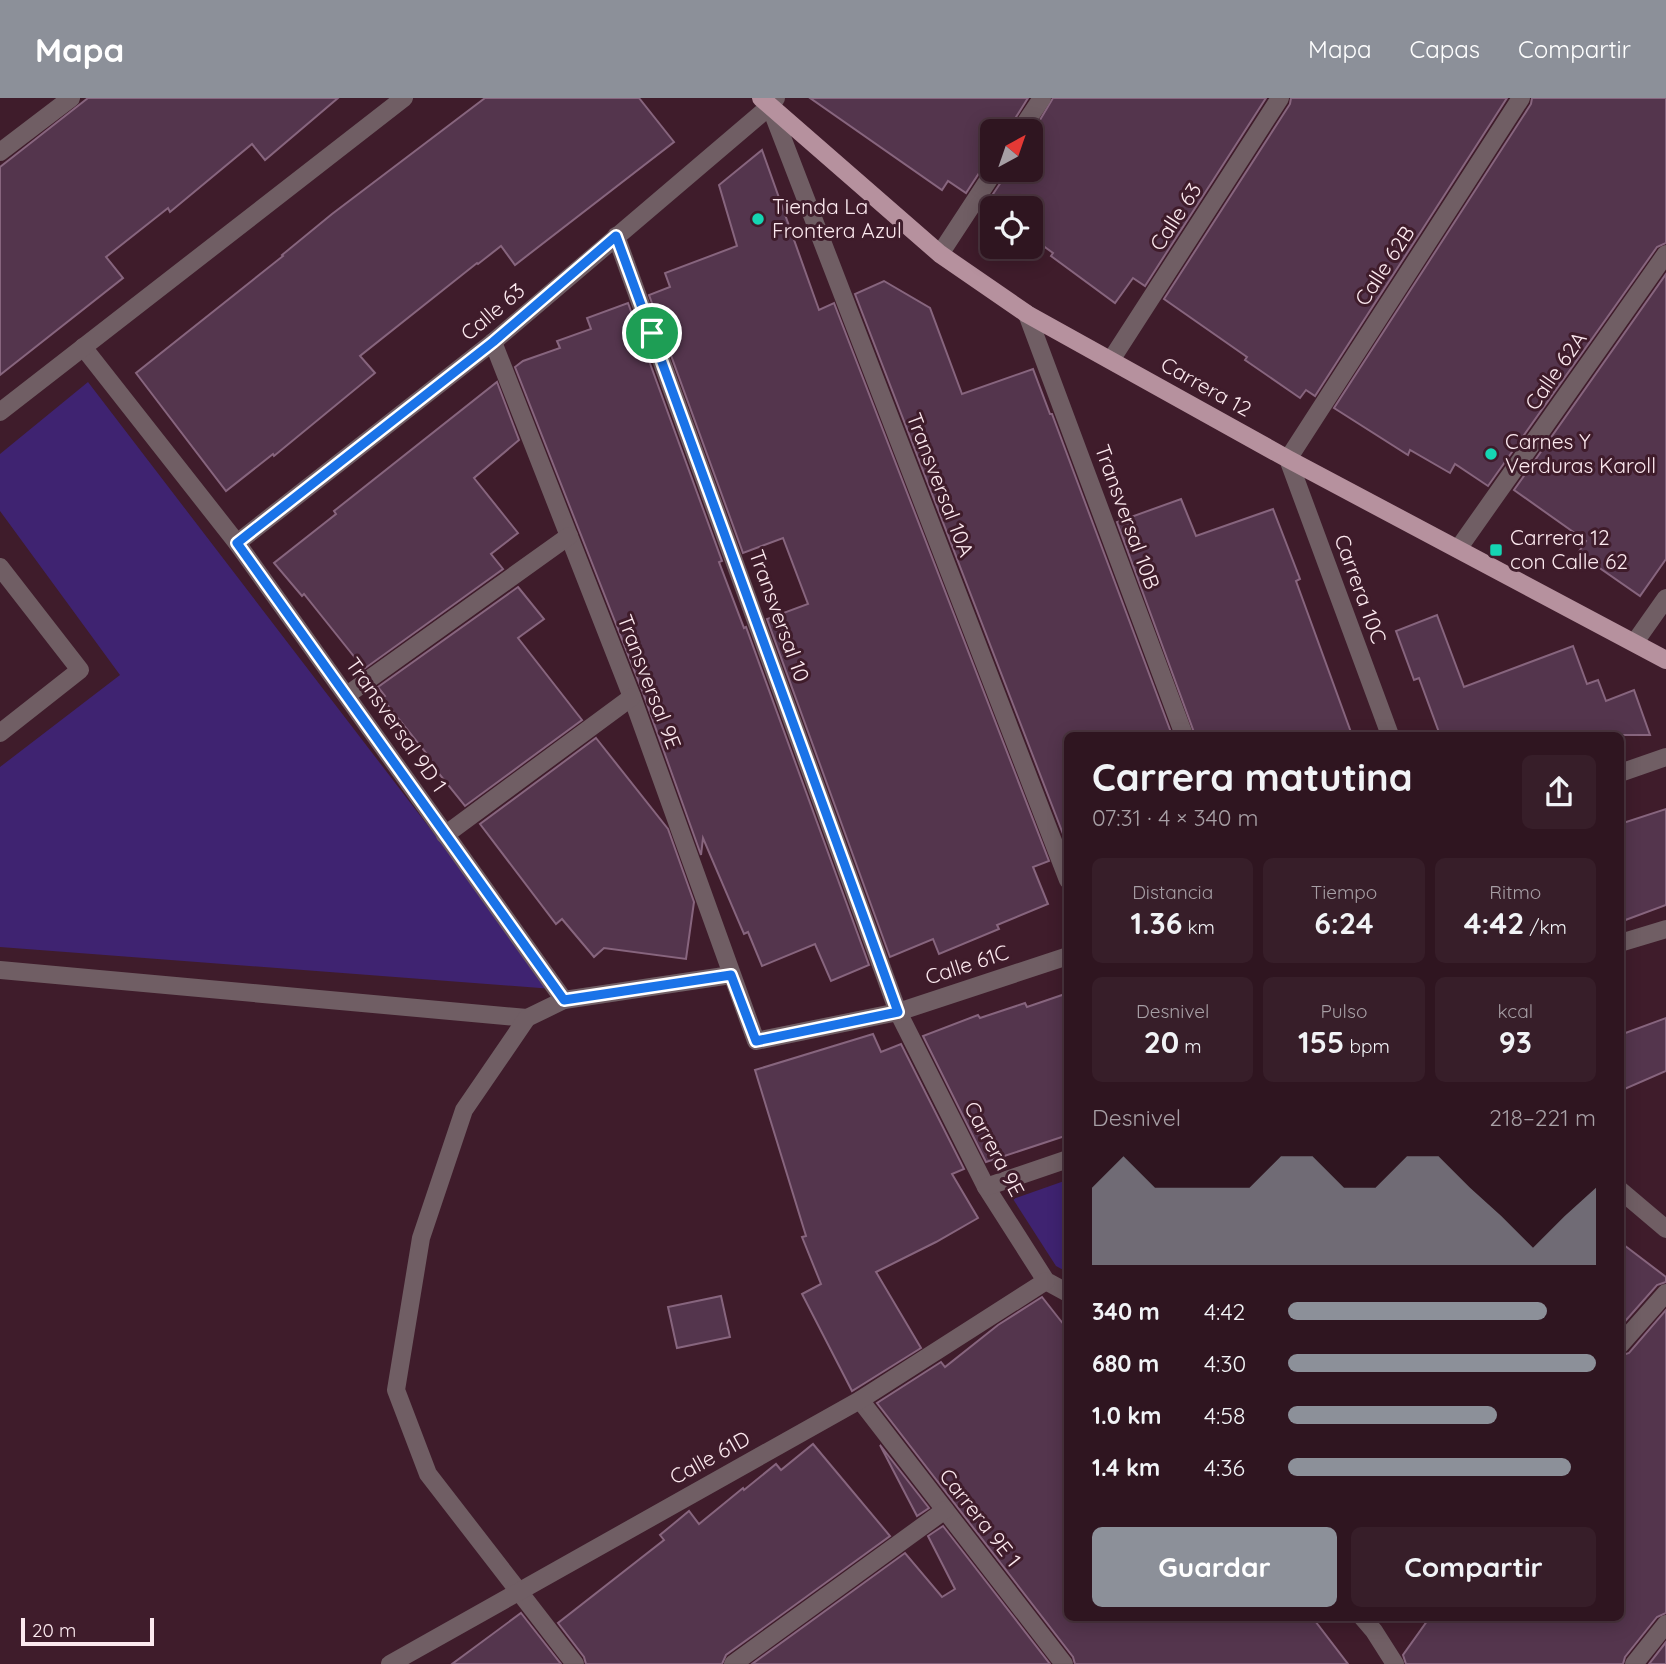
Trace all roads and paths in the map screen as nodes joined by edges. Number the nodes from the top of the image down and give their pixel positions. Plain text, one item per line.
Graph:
1 (71, 98) edge
2 (404, 98) edge
3 (1042, 98) edge
4 (1280, 98) edge
5 (1521, 98) edge
6 (769, 101) edge
7 (1028, 119) edge
8 (0, 152) edge
9 (987, 182) edge
10 (616, 236) junction
11 (940, 254) junction
12 (1666, 254) edge
13 (1027, 314) junction
14 (493, 342) junction
15 (83, 347) junction
16 (1111, 360) junction
17 (0, 412) edge
18 (1288, 459) junction
19 (569, 536) junction
20 (237, 543) junction
21 (1458, 549) junction
22 (0, 567) edge
23 (1666, 598) edge
24 (1634, 642) junction
25 (1666, 660) edge
26 (346, 695) junction
27 (632, 697) junction
28 (1183, 732) edge
29 (1389, 732) edge
30 (0, 733) edge
31 (1666, 757) edge
32 (1624, 772) edge
33 (445, 835) junction
34 (1064, 870) edge
35 (1666, 929) edge
36 (1624, 942) edge
37 (1064, 957) edge
38 (0, 970) edge
39 (731, 975) junction
40 (564, 1000) junction
41 (898, 1012) junction
42 (527, 1017) junction
43 (756, 1041) joint
44 (1064, 1160) edge
45 (986, 1187) junction
46 (1624, 1194) edge
47 (1666, 1229) edge
48 (1046, 1281) junction
49 (1064, 1291) edge
50 (1666, 1293) edge
51 (1624, 1340) edge
52 (860, 1400) junction
53 (945, 1510) junction
54 (519, 1592) junction
55 (1374, 1622) edge
56 (1666, 1624) edge
57 (390, 1664) edge
58 (575, 1664) edge
59 (733, 1664) edge
60 (1065, 1664) edge
61 (1395, 1664) edge
62 (1634, 1664) edge

1 - 8 street
2 - 15 street
3 - 7 street
4 - 16 street, Calle 63
5 - 18 street, Calle 62B
6 - 10 street, Calle 63
6 - 11 main road, Carrera 12
6 - 34 street, Transversal 10A
9 - 11 street
10 - 14 street, Calle 63
10 - 41 street, Transversal 10
11 - 13 main road, Carrera 12
12 - 21 street, Calle 62A
13 - 16 main road, Carrera 12
13 - 28 street, Transversal 10B
14 - 19 street, Transversal 9E
14 - 20 street, Calle 63
15 - 17 street
15 - 20 street, Transversal 9D 1
16 - 18 main road, Carrera 12
18 - 21 main road, Carrera 12
18 - 29 street, Carrera 10C
19 - 26 street
19 - 27 street, Transversal 9E
20 - 26 street, Transversal 9D 1
21 - 24 main road, Carrera 12
22 - 30 street
23 - 24 street
24 - 25 main road, Carrera 12
26 - 33 street, Transversal 9D 1
27 - 33 street
27 - 39 street, Transversal 9E
31 - 32 street
33 - 40 street, Transversal 9D 1
35 - 36 street
37 - 41 street, Calle 61C
38 - 42 street
39 - 40 street
39 - 43 street, Transversal 9E
40 - 42 street
41 - 43 street, Calle 61C
41 - 45 street, Carrera 9E
42 - 54 street
44 - 45 street
45 - 48 street, Carrera 9E
46 - 47 street
48 - 49 street, Carrera 9E
48 - 52 street, Calle 61D
50 - 51 street
52 - 53 street, Carrera 9E 1
52 - 54 street, Calle 61D
53 - 59 street
53 - 60 street, Carrera 9E 1
54 - 57 street, Calle 61D
54 - 58 street
55 - 61 street
56 - 62 street

